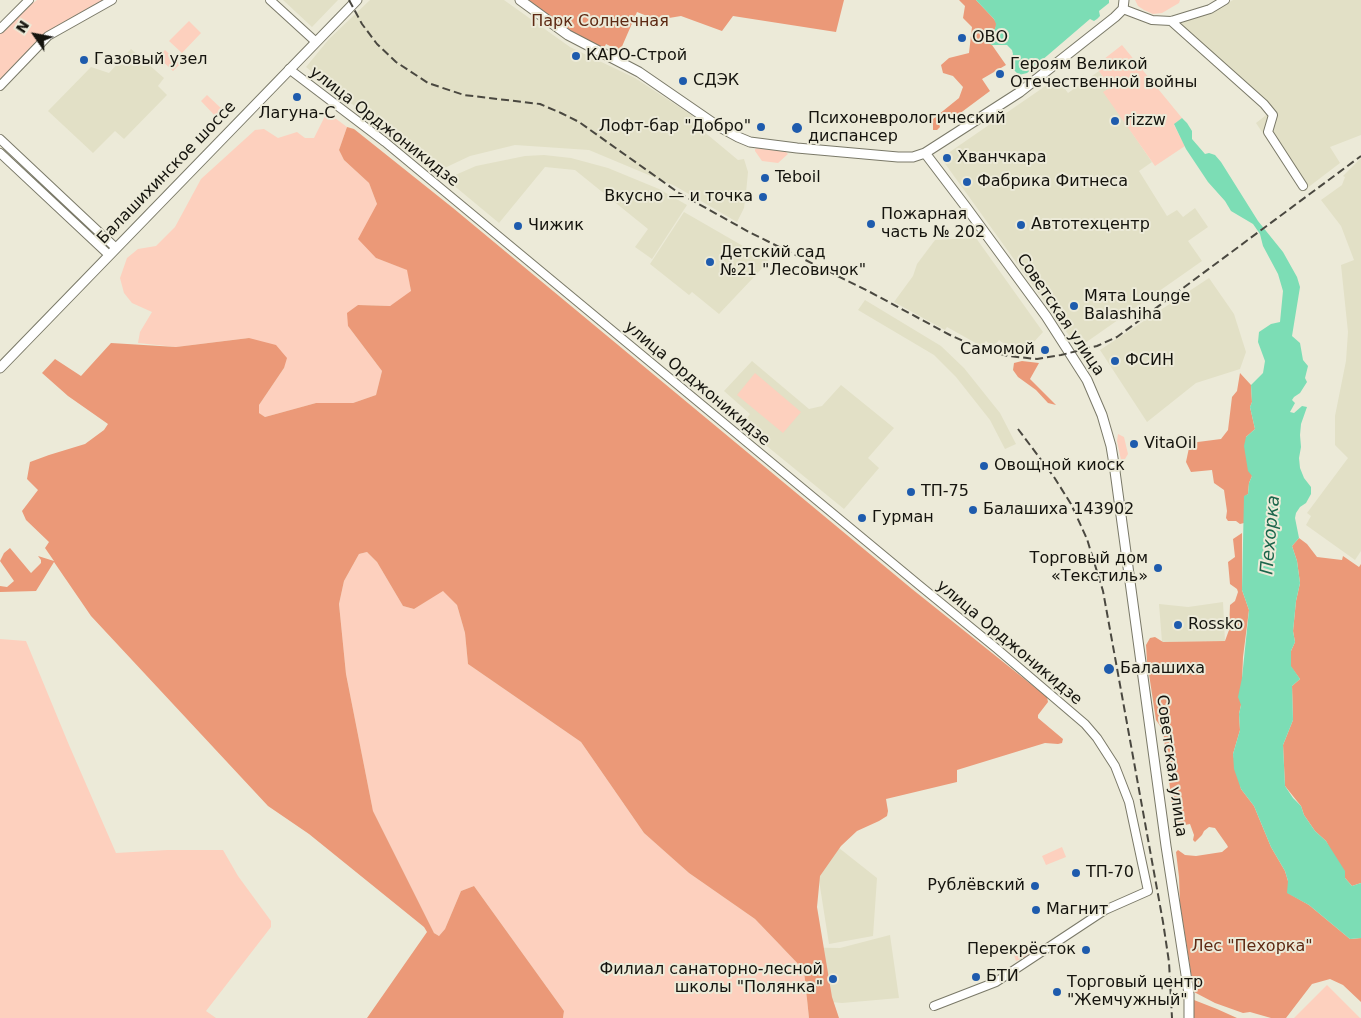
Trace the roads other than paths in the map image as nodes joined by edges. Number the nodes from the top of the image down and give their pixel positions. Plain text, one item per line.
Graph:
1 (29, 0) edge
2 (112, 0) edge
3 (270, 0) edge
4 (358, 0) edge
5 (520, 0) edge
6 (1225, 0) edge
7 (1123, 4) edge
8 (1170, 21) junction
9 (0, 29) edge
10 (316, 42) junction
11 (289, 69) junction
12 (0, 86) edge
13 (0, 139) edge
14 (0, 153) edge
15 (925, 153) junction
16 (1303, 186) dead end
17 (116, 248) junction
18 (109, 255) junction
19 (0, 368) edge
20 (934, 1006) dead end
21 (1190, 1018) edge

1 - 9 street
2 - 12 street
3 - 10 street
4 - 10 main road, Балашихинское шоссе
5 - 15 main road
6 - 8 street
7 - 8 street
7 - 15 main road
8 - 16 street
10 - 11 main road, Балашихинское шоссе
11 - 17 main road, Балашихинское шоссе
11 - 20 street, улица Орджоникидзе
13 - 17 street
14 - 18 street
15 - 21 main road, Советская улица
17 - 18 main road, Балашихинское шоссе
18 - 19 main road, Балашихинское шоссе

